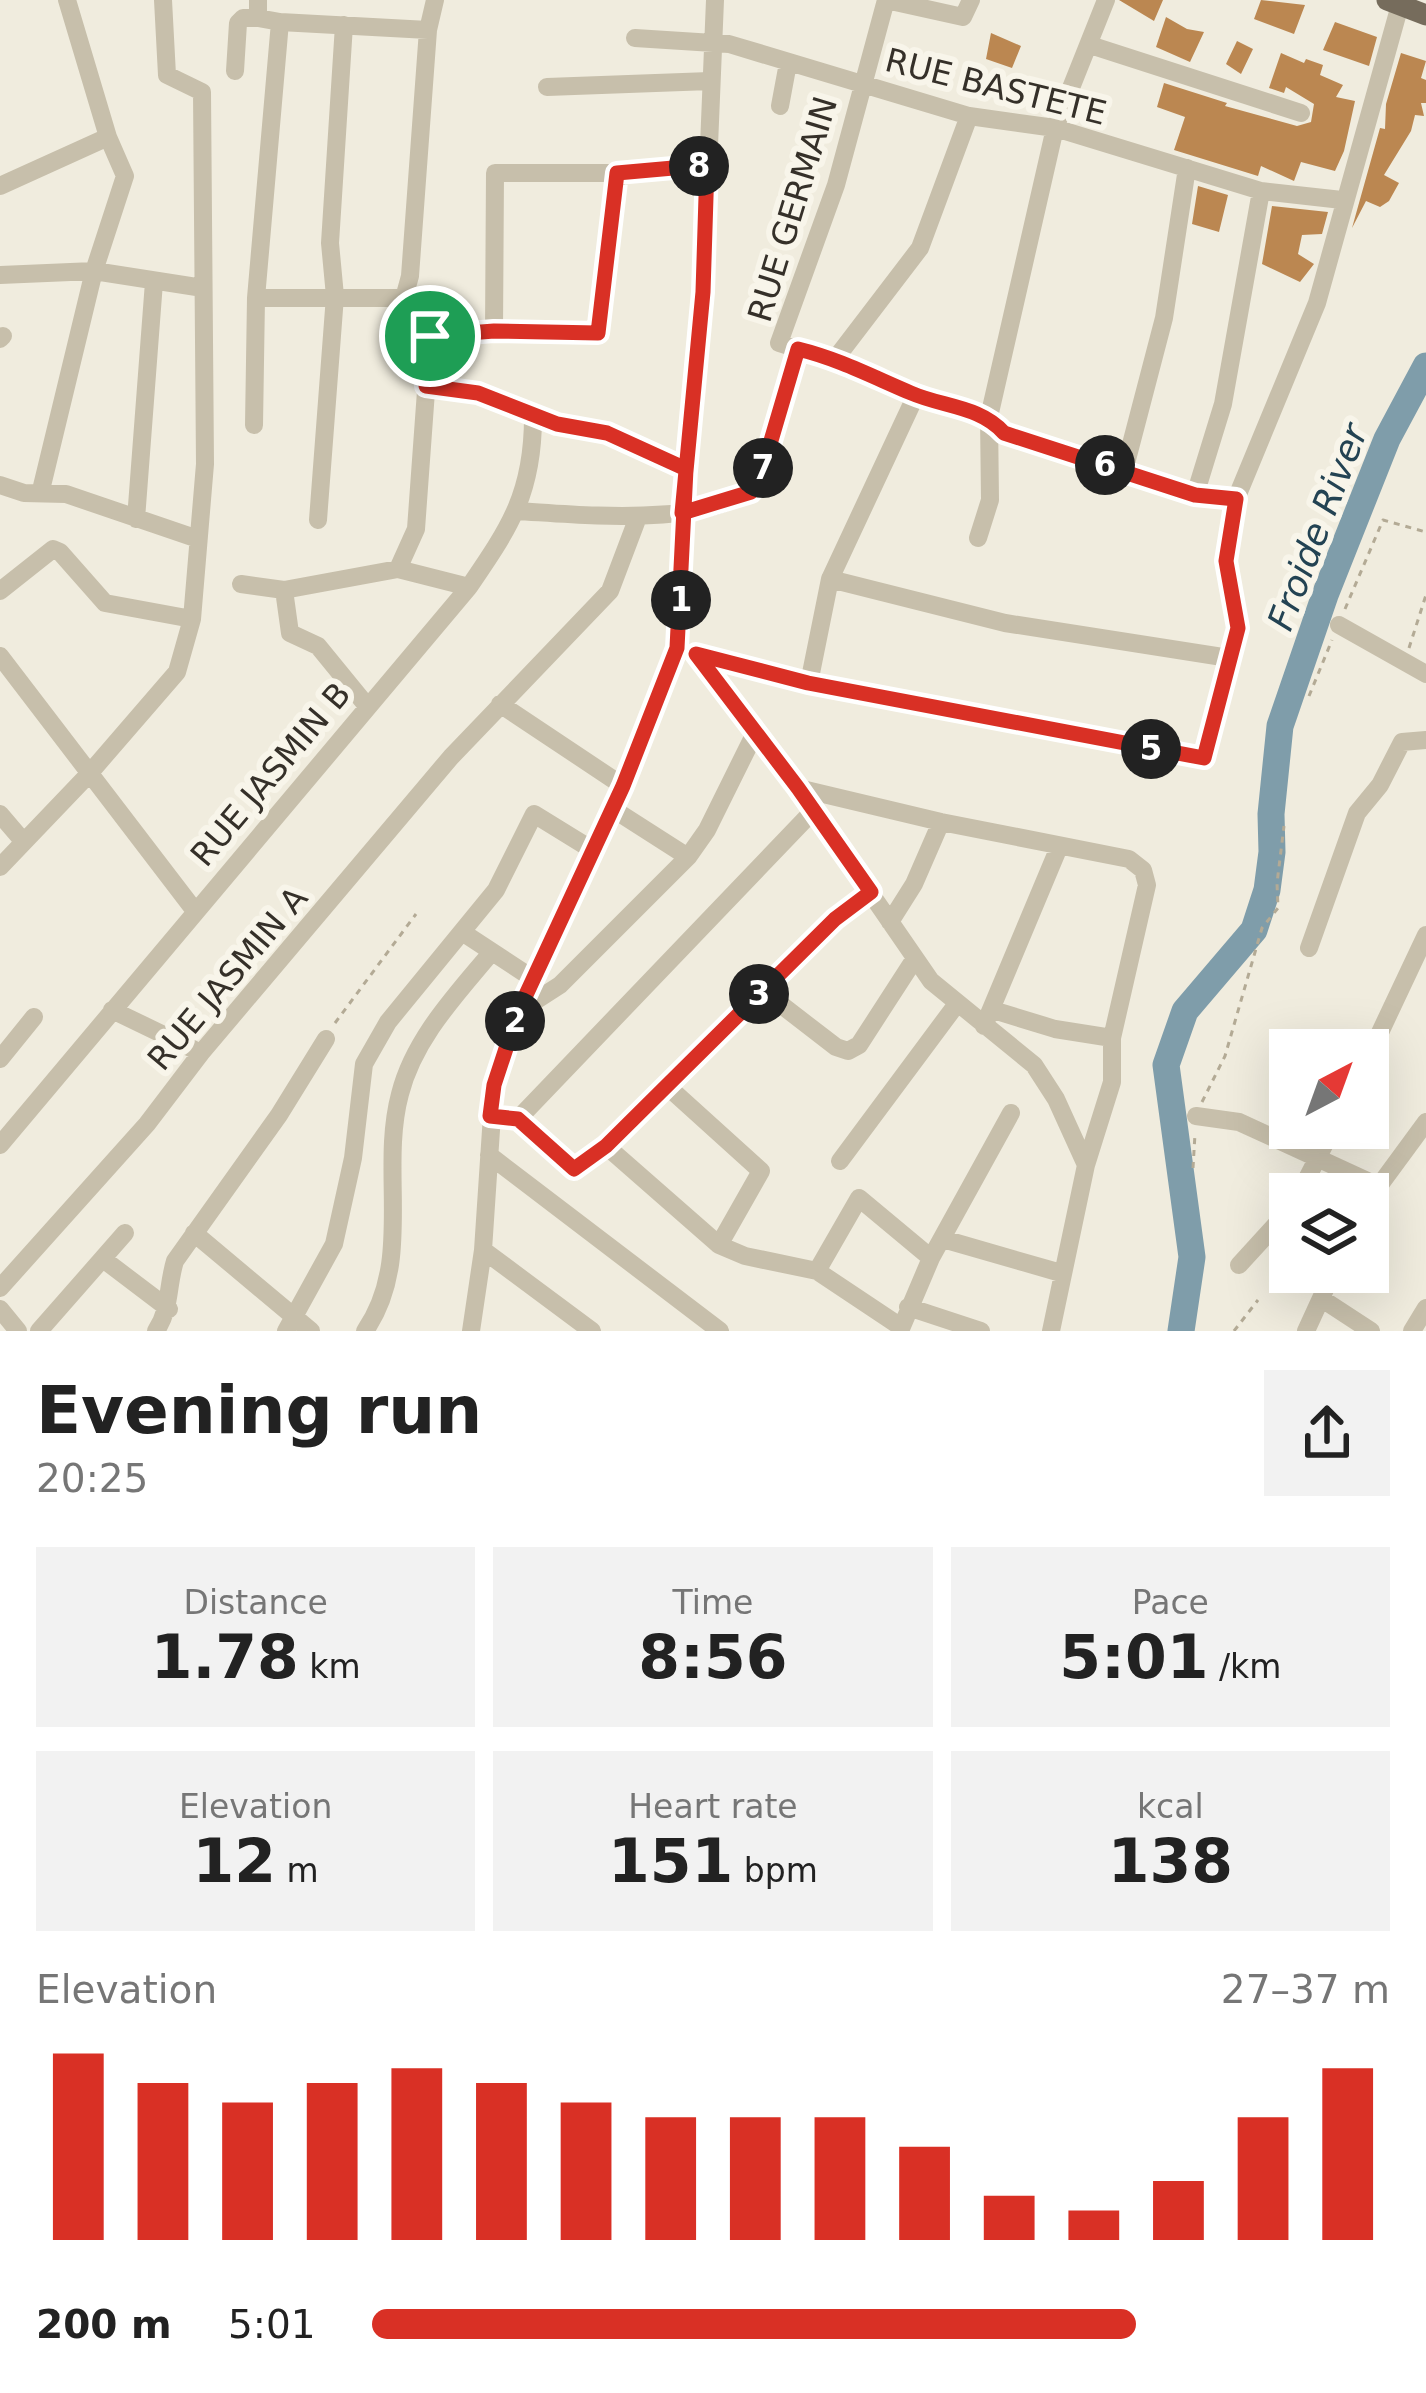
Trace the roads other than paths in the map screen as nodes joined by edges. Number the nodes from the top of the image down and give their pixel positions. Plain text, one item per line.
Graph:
1 (67, 0) edge
2 (164, 0) edge
3 (435, 0) edge
4 (715, 0) edge
5 (886, 0) edge
6 (971, 0) edge
7 (1106, 0) edge
8 (1393, 2) edge
9 (258, 9) edge
10 (1426, 15) edge
11 (280, 22) junction
12 (344, 25) junction
13 (428, 30) junction
14 (635, 38) dead end
15 (712, 41) junction
16 (1090, 45) junction
17 (788, 63) junction
18 (235, 70) dead end
19 (710, 81) junction
20 (862, 83) junction
21 (547, 87) dead end
22 (780, 106) dead end
23 (1301, 112) dead end
24 (969, 116) junction
25 (1055, 128) junction
26 (108, 136) junction
27 (707, 165) junction
28 (1187, 168) junction
29 (617, 173) junction
30 (0, 186) edge
31 (1261, 191) junction
32 (1342, 200) junction
33 (94, 271) junction
34 (0, 275) edge
35 (154, 282) junction
36 (203, 288) junction
37 (335, 296) junction
38 (256, 298) junction
39 (404, 298) junction
40 (494, 331) junction
41 (430, 336) junction
42 (798, 349) junction
43 (836, 358) junction
44 (426, 386) junction
45 (916, 395) junction
46 (533, 417) junction
47 (989, 417) junction
48 (254, 424) dead end
49 (686, 469) junction
50 (1124, 471) junction
51 (0, 484) edge
52 (41, 490) junction
53 (1195, 495) junction
54 (1236, 499) junction
55 (517, 512) junction
56 (682, 513) junction
57 (638, 517) junction
58 (136, 520) junction
59 (318, 520) dead end
60 (979, 538) dead end
61 (198, 539) junction
62 (398, 569) junction
63 (830, 579) junction
64 (242, 584) dead end
65 (469, 587) junction
66 (284, 590) junction
67 (0, 592) edge
68 (192, 619) junction
69 (1339, 625) road end
70 (687, 651) junction
71 (0, 656) edge
72 (1229, 658) junction
73 (1426, 674) edge
74 (808, 683) junction
75 (500, 704) junction
76 (367, 706) junction
77 (756, 731) junction
78 (1426, 740) edge
79 (88, 775) junction
80 (623, 786) junction
81 (798, 788) junction
82 (613, 809) junction
83 (814, 810) junction
84 (0, 814) edge
85 (940, 822) junction
86 (22, 842) junction
87 (1059, 847) junction
88 (594, 851) junction
89 (688, 857) junction
90 (0, 867) edge
91 (871, 892) junction
92 (195, 911) junction
93 (890, 922) junction
94 (462, 932) junction
95 (1426, 934) edge
96 (1309, 948) dead end
97 (490, 954) junction
98 (914, 959) junction
99 (1419, 973) edge
100 (532, 978) junction
101 (762, 990) junction
102 (956, 1005) junction
103 (112, 1010) junction
104 (518, 1012) junction
105 (34, 1017) dead end
106 (988, 1018) junction
107 (1385, 1029) edge
108 (1112, 1038) junction
109 (326, 1039) road end
110 (201, 1053) junction
111 (0, 1058) edge
112 (667, 1086) junction
113 (1011, 1113) dead end
114 (490, 1116) junction
115 (1196, 1116) road end
116 (518, 1119) junction
117 (1426, 1122) edge
118 (0, 1145) edge
119 (606, 1146) junction
120 (1324, 1149) edge
121 (489, 1155) junction
122 (1320, 1159) junction
123 (840, 1161) dead end
124 (1086, 1165) junction
125 (1312, 1173) edge
126 (1341, 1173) edge
127 (1387, 1173) edge
128 (1269, 1232) edge
129 (194, 1233) junction
130 (124, 1234) dead end
131 (943, 1239) junction
132 (719, 1245) junction
133 (483, 1250) junction
134 (931, 1258) junction
135 (103, 1259) junction
136 (1239, 1265) dead end
137 (817, 1270) junction
138 (1061, 1273) junction
139 (0, 1288) edge
140 (1324, 1293) edge
141 (1322, 1299) junction
142 (1426, 1308) edge
143 (169, 1309) junction
144 (903, 1322) edge
145 (290, 1325) edge
146 (39, 1331) edge
147 (156, 1331) edge
148 (311, 1331) edge
149 (365, 1331) edge
150 (471, 1331) edge
151 (592, 1331) edge
152 (720, 1331) edge
153 (980, 1331) edge
154 (1051, 1331) edge
155 (1306, 1331) edge
156 (1371, 1331) edge
157 (1412, 1331) edge

1 - 26 street
2 - 36 street
3 - 13 street
4 - 15 street
5 - 6 street
5 - 20 street, RUE GERMAIN
7 - 16 street
8 - 10 main road
8 - 32 street
9 - 11 street
9 - 18 street
11 - 12 street
11 - 38 street
12 - 13 street
12 - 37 street
13 - 39 street
14 - 15 street, RUE BASTETE
15 - 17 street, RUE BASTETE
15 - 19 street
16 - 23 street
16 - 25 street
17 - 20 street, RUE BASTETE
17 - 22 street
19 - 21 street
19 - 27 street
20 - 24 street, RUE BASTETE
20 - 42 street, RUE GERMAIN
24 - 25 street, RUE BASTETE
24 - 43 street
25 - 28 street, RUE BASTETE
25 - 47 street
26 - 30 street
26 - 33 street
27 - 29 street
27 - 49 street
28 - 31 street, RUE BASTETE
28 - 50 street
29 - 40 street
29 - 40 street
31 - 32 street, RUE BASTETE
31 - 53 street
32 - 54 street
33 - 34 street
33 - 35 street
33 - 52 street
35 - 36 street
35 - 58 street
36 - 61 street
37 - 38 street
37 - 39 street
37 - 59 street
38 - 48 street
39 - 41 street
40 - 41 street
41 - 44 street
42 - 43 street
42 - 56 street, RUE GERMAIN
43 - 45 street
44 - 46 street
44 - 62 street
45 - 47 street
45 - 63 street
46 - 49 street
46 - 55 street, RUE JASMIN B
47 - 50 street
47 - 60 street
49 - 56 street
50 - 53 street
51 - 52 street
52 - 58 street
53 - 54 street
54 - 72 street
55 - 57 street
55 - 65 street, RUE JASMIN B
56 - 57 street
56 - 70 street
57 - 75 street, RUE JASMIN A
58 - 61 street
61 - 68 street
62 - 65 street
62 - 66 street
63 - 72 street
63 - 74 street
64 - 66 street
65 - 76 street, RUE JASMIN B
66 - 76 street
67 - 68 street
68 - 79 street
69 - 73 street
70 - 74 street
70 - 77 street
70 - 80 street
71 - 79 street
72 - 74 street
75 - 80 street
75 - 110 street, RUE JASMIN A
76 - 92 street, RUE JASMIN B
77 - 81 street
77 - 89 street
78 - 96 street
79 - 86 street
79 - 92 street
80 - 82 street
81 - 83 street
81 - 85 street
82 - 88 street
82 - 89 street
83 - 91 street
83 - 116 street
84 - 86 street
85 - 87 street
85 - 93 street
86 - 90 street
87 - 106 street
87 - 108 street
88 - 94 street
88 - 100 street
89 - 104 street
91 - 93 street
91 - 101 street
92 - 103 street, RUE JASMIN B
93 - 98 street
94 - 97 street
94 - 145 street
95 - 99 street
97 - 100 street
97 - 149 street
98 - 101 street
98 - 102 street
99 - 107 street
100 - 104 street
101 - 112 street
102 - 106 street
102 - 123 street
103 - 110 street
103 - 118 street, RUE JASMIN B
104 - 114 street
105 - 111 street
106 - 108 street
106 - 124 street
108 - 124 street
109 - 129 street
110 - 139 street, RUE JASMIN A
112 - 119 street
112 - 132 street
113 - 131 street
114 - 116 street
114 - 121 street
115 - 122 street
116 - 119 street
117 - 127 street
119 - 132 street
120 - 122 street
121 - 133 street
121 - 152 street
122 - 125 street
122 - 126 street
124 - 138 street
128 - 136 street
129 - 143 street
129 - 145 street
130 - 135 street
131 - 134 street
131 - 138 street
132 - 137 street
133 - 150 street
133 - 151 street
134 - 137 street
134 - 144 street
135 - 143 street
135 - 146 street
137 - 144 street
138 - 154 street
140 - 141 street
141 - 155 street
141 - 156 street
142 - 157 street
143 - 147 street
144 - 153 street
145 - 148 street

